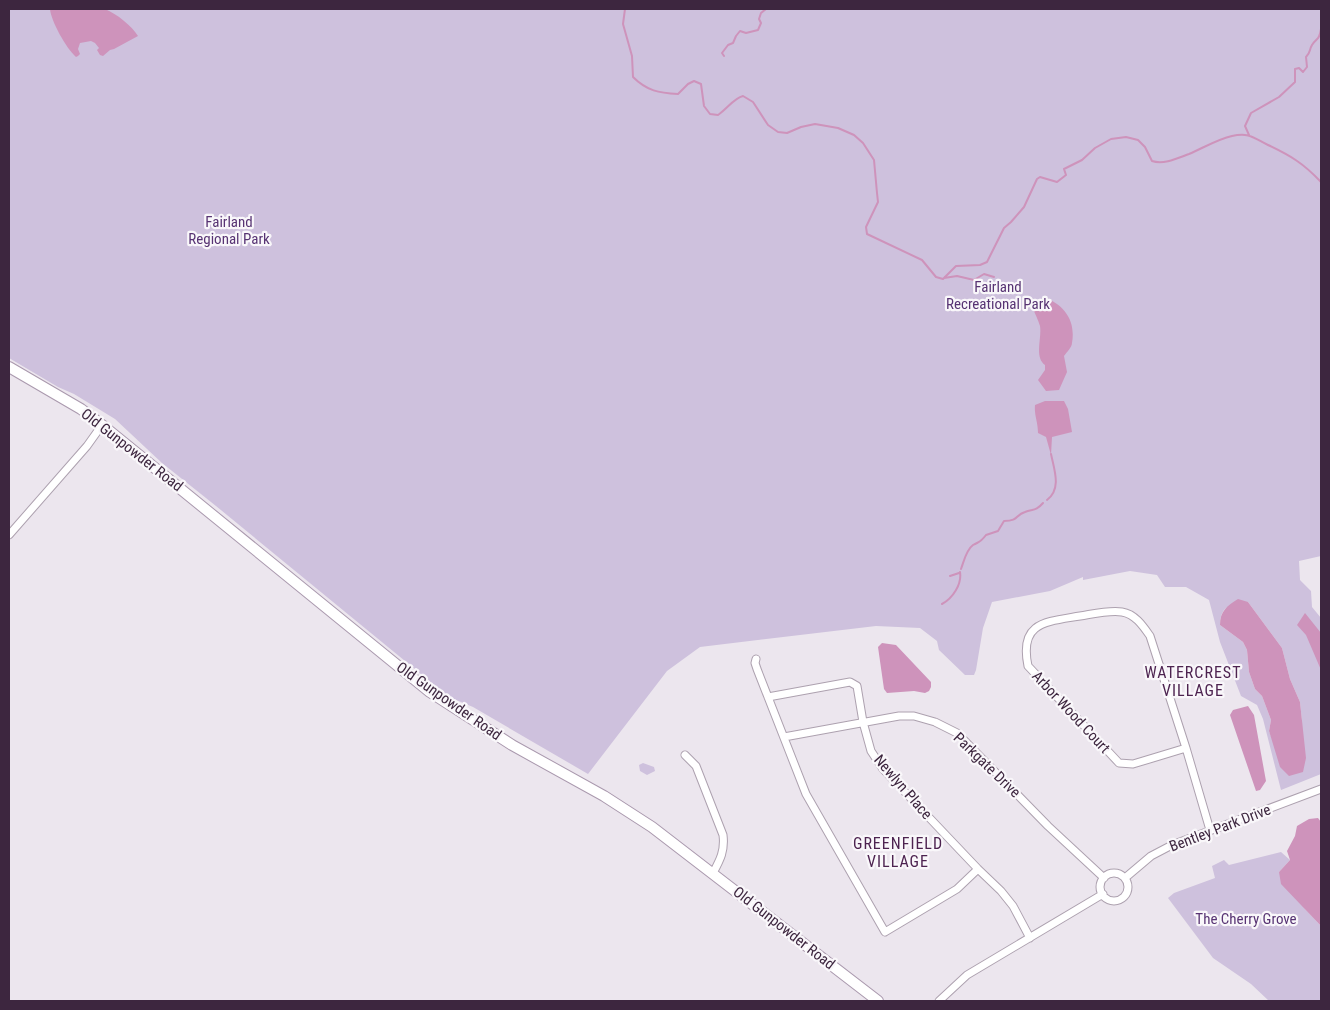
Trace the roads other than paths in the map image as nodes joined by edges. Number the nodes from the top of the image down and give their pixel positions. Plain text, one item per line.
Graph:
1 (9, 366) edge
2 (102, 425) junction
3 (9, 535) edge
4 (756, 659) dead end
5 (768, 697) junction
6 (863, 722) junction
7 (784, 737) junction
8 (1186, 748) junction
9 (685, 755) dead end
10 (1321, 789) edge
11 (1210, 830) junction
12 (978, 869) junction
13 (713, 873) junction
14 (1104, 878) junction
15 (1125, 878) junction
16 (1103, 894) junction
17 (1030, 938) junction
18 (878, 1001) edge
19 (939, 1001) edge

1 - 2 main road, Old Gunpowder Road
2 - 3 street
2 - 13 main road, Old Gunpowder Road
4 - 5 street
5 - 6 street, Newlyn Place
5 - 7 street
6 - 7 street, Parkgate Drive
6 - 12 street, Newlyn Place
6 - 14 street, Parkgate Drive
7 - 12 street
8 - 8 street, Arbor Wood Court
8 - 11 street, Arbor Wood Court
9 - 13 street
10 - 11 street, Bentley Park Drive
11 - 15 street, Bentley Park Drive
12 - 17 street, Newlyn Place
13 - 18 main road, Old Gunpowder Road
14 - 15 street
14 - 16 street
15 - 16 street
16 - 17 street
17 - 19 street

